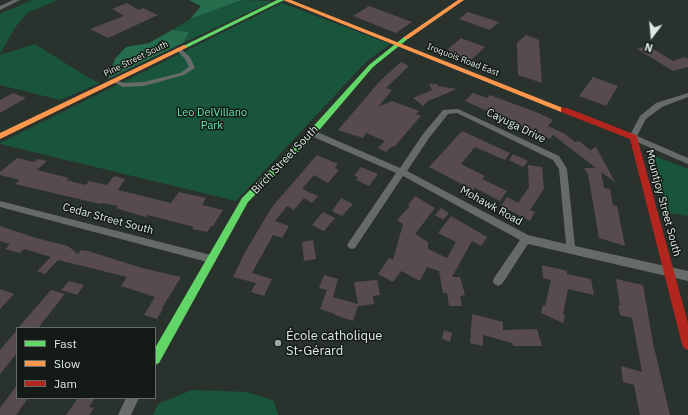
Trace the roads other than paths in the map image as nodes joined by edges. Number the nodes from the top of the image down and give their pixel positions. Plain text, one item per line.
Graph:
1 (17, 0) edge
2 (280, 0) edge
3 (286, 0) edge
4 (461, 0) edge
5 (0, 8) edge
6 (396, 45) junction
7 (179, 49) junction
8 (114, 80) junction
9 (688, 95) edge
10 (312, 133) junction
11 (0, 136) edge
12 (633, 137) junction
13 (688, 161) edge
14 (402, 172) junction
15 (0, 204) edge
16 (526, 239) junction
17 (352, 245) dead end
18 (571, 250) junction
19 (211, 258) junction
20 (668, 272) junction
21 (688, 276) edge
22 (498, 281) dead end
23 (688, 344) edge
24 (156, 357) edge
25 (132, 399) edge
26 (124, 415) edge

1 - 5 street
2 - 7 street, Pine Street South
3 - 6 street, Iroquois Road East
4 - 6 street, Birch Street South
6 - 10 street, Birch Street South
6 - 12 street, Iroquois Road East
7 - 8 street, Pine Street South
7 - 8 street
8 - 11 street, Pine Street South
9 - 12 street
10 - 14 street, Mohawk Road
10 - 19 street, Birch Street South
12 - 13 street
12 - 20 street, Mountjoy Street South
14 - 16 street, Mohawk Road
14 - 17 street, Cayuga Drive
14 - 18 street, Cayuga Drive
15 - 19 street, Cedar Street South
16 - 18 street, Mohawk Road
16 - 22 street
18 - 20 street, Mohawk Road
19 - 24 street, Birch Street South
20 - 21 street, Mohawk Road
20 - 23 street, Mountjoy Street South
25 - 26 street

